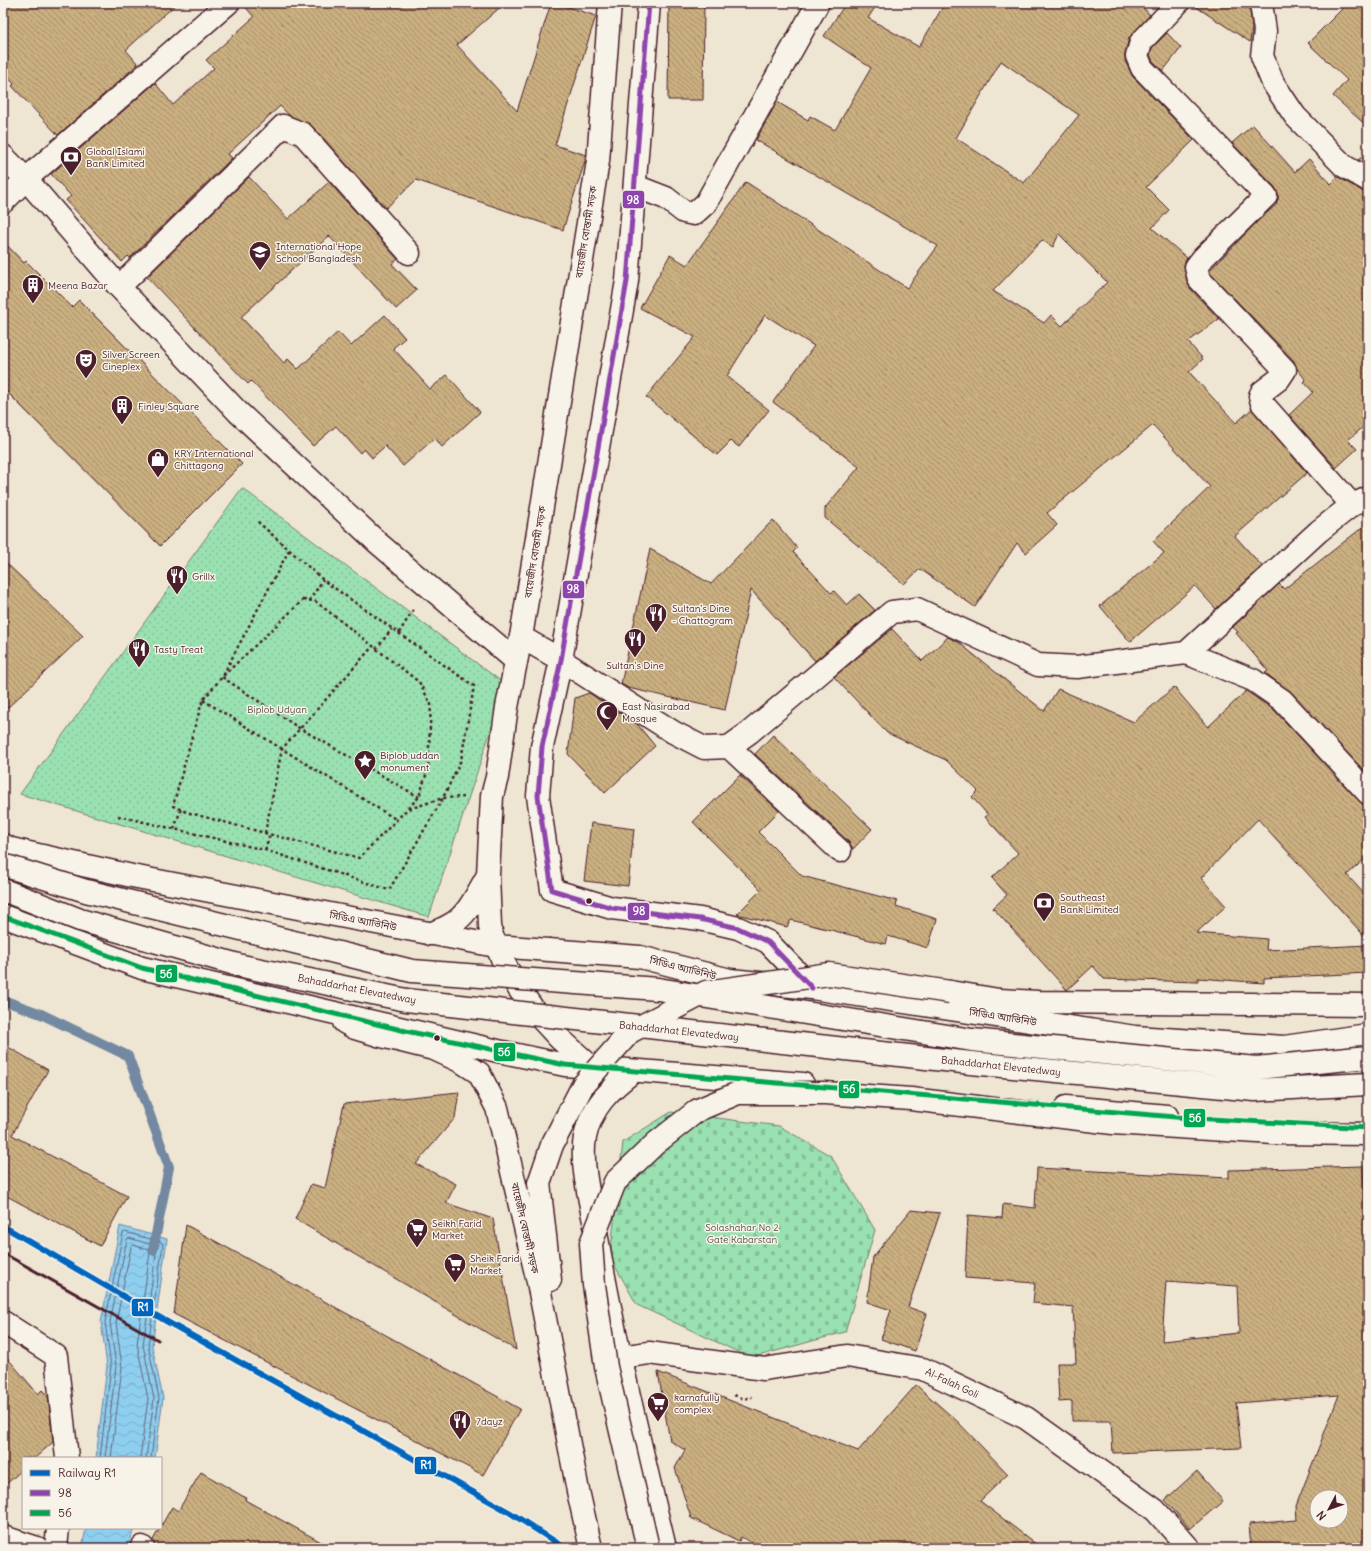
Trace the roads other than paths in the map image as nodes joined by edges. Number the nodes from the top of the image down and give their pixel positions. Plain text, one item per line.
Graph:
1 (228, 3) edge
2 (610, 3) edge
3 (649, 3) edge
4 (818, 3) edge
5 (1178, 3) edge
6 (1261, 3) edge
7 (3, 156) edge
8 (26, 179) junction
9 (1368, 180) edge
10 (635, 186) junction
11 (3, 202) edge
12 (409, 254) dead end
13 (119, 287) junction
14 (1360, 502) edge
15 (521, 637) junction
16 (1186, 653) junction
17 (561, 660) junction
18 (516, 661) junction
19 (729, 747) junction
20 (1368, 793) edge
21 (3, 846) edge
22 (840, 851) dead end
23 (3, 865) edge
24 (488, 875) junction
25 (3, 890) edge
26 (3, 916) edge
27 (430, 934) junction
28 (496, 946) junction
29 (812, 988) junction
30 (1368, 1005) edge
31 (327, 1012) junction
32 (1368, 1035) edge
33 (1368, 1057) edge
34 (591, 1067) junction
35 (634, 1071) junction
36 (1368, 1084) edge
37 (1368, 1128) edge
38 (1368, 1134) edge
39 (3, 1322) edge
40 (620, 1357) junction
41 (67, 1457) edge
42 (58, 1529) edge
43 (3, 1537) edge
44 (36, 1548) edge
45 (56, 1548) edge
46 (591, 1548) edge
47 (605, 1548) edge
48 (648, 1548) edge
49 (665, 1548) edge
50 (1189, 1548) edge

1 - 8 main road
2 - 15 main road, বায়েজীদ বোস্তামী সড়ক
3 - 10 main road
4 - 10 main road
5 - 14 main road
6 - 9 main road
7 - 8 main road
8 - 11 main road
8 - 13 main road
10 - 17 main road
12 - 13 main road
13 - 18 main road
14 - 16 main road
15 - 17 main road
15 - 18 main road, বায়েজীদ বোস্তামী সড়ক
16 - 19 main road
16 - 20 main road
17 - 19 main road
17 - 29 main road
18 - 24 main road, বায়েজীদ বোস্তামী সড়ক
19 - 22 main road
21 - 27 main road, সিডিএ অ্যাভিনিউ
23 - 33 main road, bridge
24 - 27 main road
24 - 28 main road, বায়েজীদ বোস্তামী সড়ক
25 - 36 main road, Bahaddarhat Elevatedway, bridge
26 - 31 main road
27 - 28 main road, সিডিএ অ্যাভিনিউ
28 - 29 main road, সিডিএ অ্যাভিনিউ
28 - 34 main road, বায়েজীদ বোস্তামী সড়ক
29 - 32 main road, সিডিএ অ্যাভিনিউ
30 - 47 main road, bridge
31 - 34 main road
31 - 46 main road, বায়েজীদ বোস্তামী সড়ক
34 - 35 main road
35 - 37 main road
35 - 40 main road
38 - 48 main road, bridge
39 - 41 main road
40 - 49 main road
40 - 50 main road, Al-Falah Goli
42 - 45 main road
43 - 44 main road

